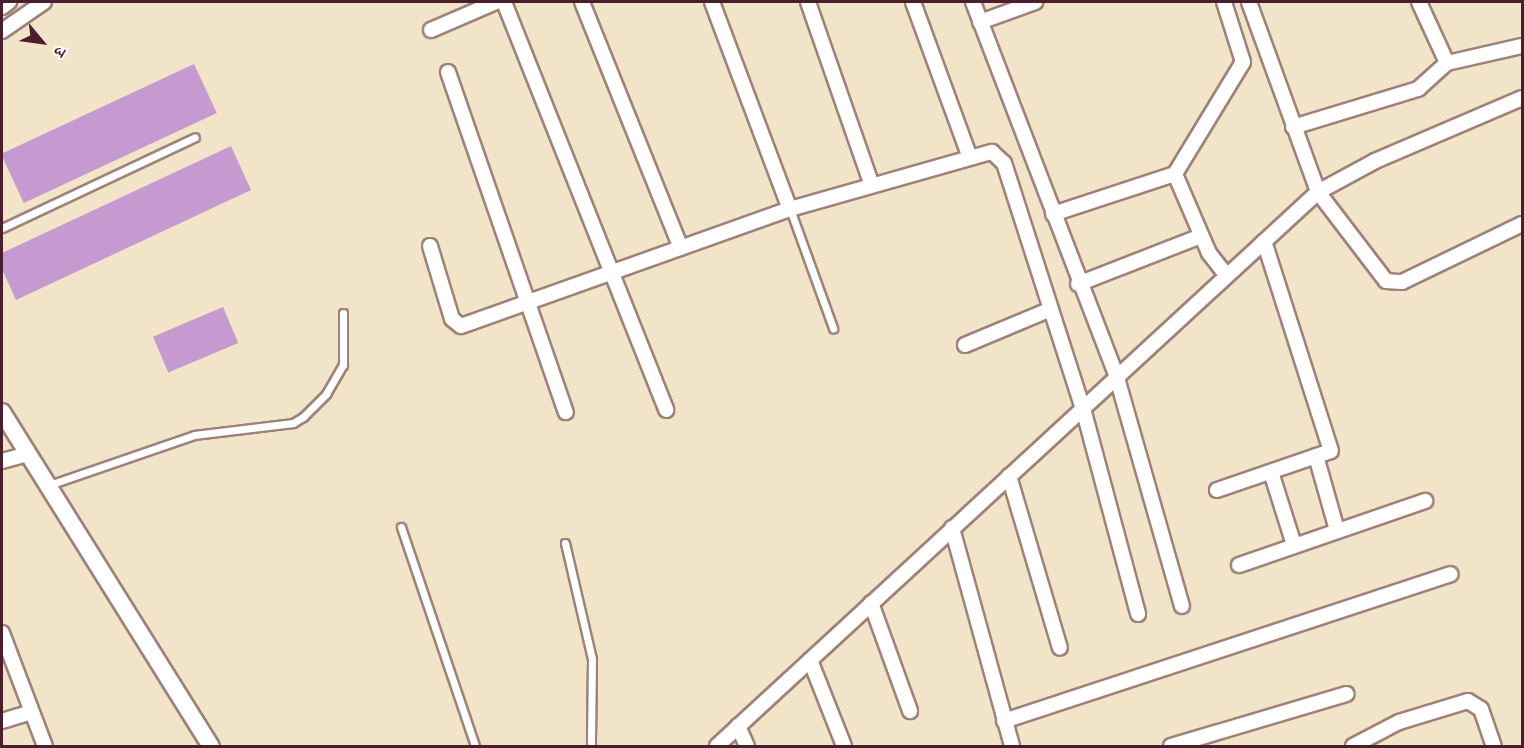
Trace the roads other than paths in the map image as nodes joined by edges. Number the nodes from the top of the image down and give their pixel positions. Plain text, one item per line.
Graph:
1 (9, 2) edge
2 (44, 2) edge
3 (496, 2) edge
4 (504, 2) edge
5 (582, 2) edge
6 (712, 2) edge
7 (808, 2) edge
8 (913, 2) edge
9 (973, 2) edge
10 (1035, 2) edge
11 (1224, 2) edge
12 (1249, 2) edge
13 (1419, 2) edge
14 (2, 7) edge
15 (980, 22) junction
16 (431, 30) dead end
17 (2, 31) edge
18 (1522, 46) edge
19 (1447, 63) junction
20 (448, 72) dead end
21 (1522, 98) edge
22 (1293, 127) junction
23 (195, 137) dead end
24 (969, 155) junction
25 (1174, 174) junction
26 (871, 183) junction
27 (1318, 192) junction
28 (789, 209) junction
29 (1053, 214) junction
30 (1522, 224) edge
31 (2, 228) edge
32 (1201, 236) junction
33 (1264, 241) junction
34 (430, 246) dead end
35 (681, 248) junction
36 (610, 271) junction
37 (1227, 276) junction
38 (1078, 284) junction
39 (532, 302) junction
40 (1051, 309) junction
41 (343, 313) dead end
42 (833, 328) dead end
43 (965, 345) dead end
44 (1116, 378) junction
45 (666, 410) dead end
46 (2, 412) edge
47 (566, 412) dead end
48 (1084, 412) junction
49 (28, 454) junction
50 (1316, 456) junction
51 (2, 461) edge
52 (1271, 472) junction
53 (1009, 476) junction
54 (49, 485) junction
55 (1217, 490) dead end
56 (1425, 501) dead end
57 (401, 527) dead end
58 (952, 528) junction
59 (1337, 530) junction
60 (565, 543) dead end
61 (1294, 545) junction
62 (1239, 564) dead end
63 (1450, 574) dead end
64 (871, 603) junction
65 (1182, 606) dead end
66 (1138, 614) dead end
67 (2, 633) edge
68 (1060, 648) dead end
69 (810, 660) junction
70 (1346, 694) dead end
71 (910, 711) dead end
72 (31, 712) junction
73 (2, 721) edge
74 (1004, 721) junction
75 (738, 726) junction
76 (1356, 746) edge
77 (45, 747) edge
78 (211, 747) edge
79 (475, 747) edge
80 (591, 747) edge
81 (717, 747) edge
82 (747, 747) edge
83 (844, 747) edge
84 (1012, 747) edge
85 (1171, 747) edge
86 (1494, 747) edge

1 - 14 street
2 - 17 street
3 - 16 street
4 - 36 street
5 - 35 street
6 - 28 street
7 - 26 street
8 - 24 street
9 - 15 street
10 - 15 street
11 - 25 street
12 - 22 street
13 - 19 street
15 - 29 street
18 - 19 street
19 - 22 street
20 - 39 street
21 - 27 street
22 - 27 street
23 - 31 lane
24 - 26 street
24 - 40 street
25 - 29 street
25 - 32 street
26 - 28 street
27 - 30 street
27 - 33 street
28 - 35 street
28 - 42 lane
29 - 38 street
32 - 37 street
32 - 38 street
33 - 37 street
33 - 50 street
34 - 39 street
35 - 36 street
36 - 39 street
36 - 45 street
37 - 44 street
38 - 44 street
39 - 47 street
40 - 43 street
40 - 48 street
41 - 54 lane
44 - 48 street
44 - 65 street
46 - 49 street
48 - 53 street
48 - 66 street
49 - 51 street
49 - 54 street
50 - 52 street
50 - 59 street
52 - 55 street
52 - 61 street
53 - 58 street
53 - 68 street
54 - 78 street
56 - 59 street
57 - 79 lane
58 - 64 street
58 - 74 street
59 - 61 street
60 - 80 lane
61 - 62 street
63 - 74 street
64 - 69 street
64 - 71 street
67 - 72 street
69 - 75 street
69 - 83 street
70 - 85 street
72 - 73 street
72 - 77 street
74 - 84 street
75 - 81 street
75 - 82 street
76 - 86 street

